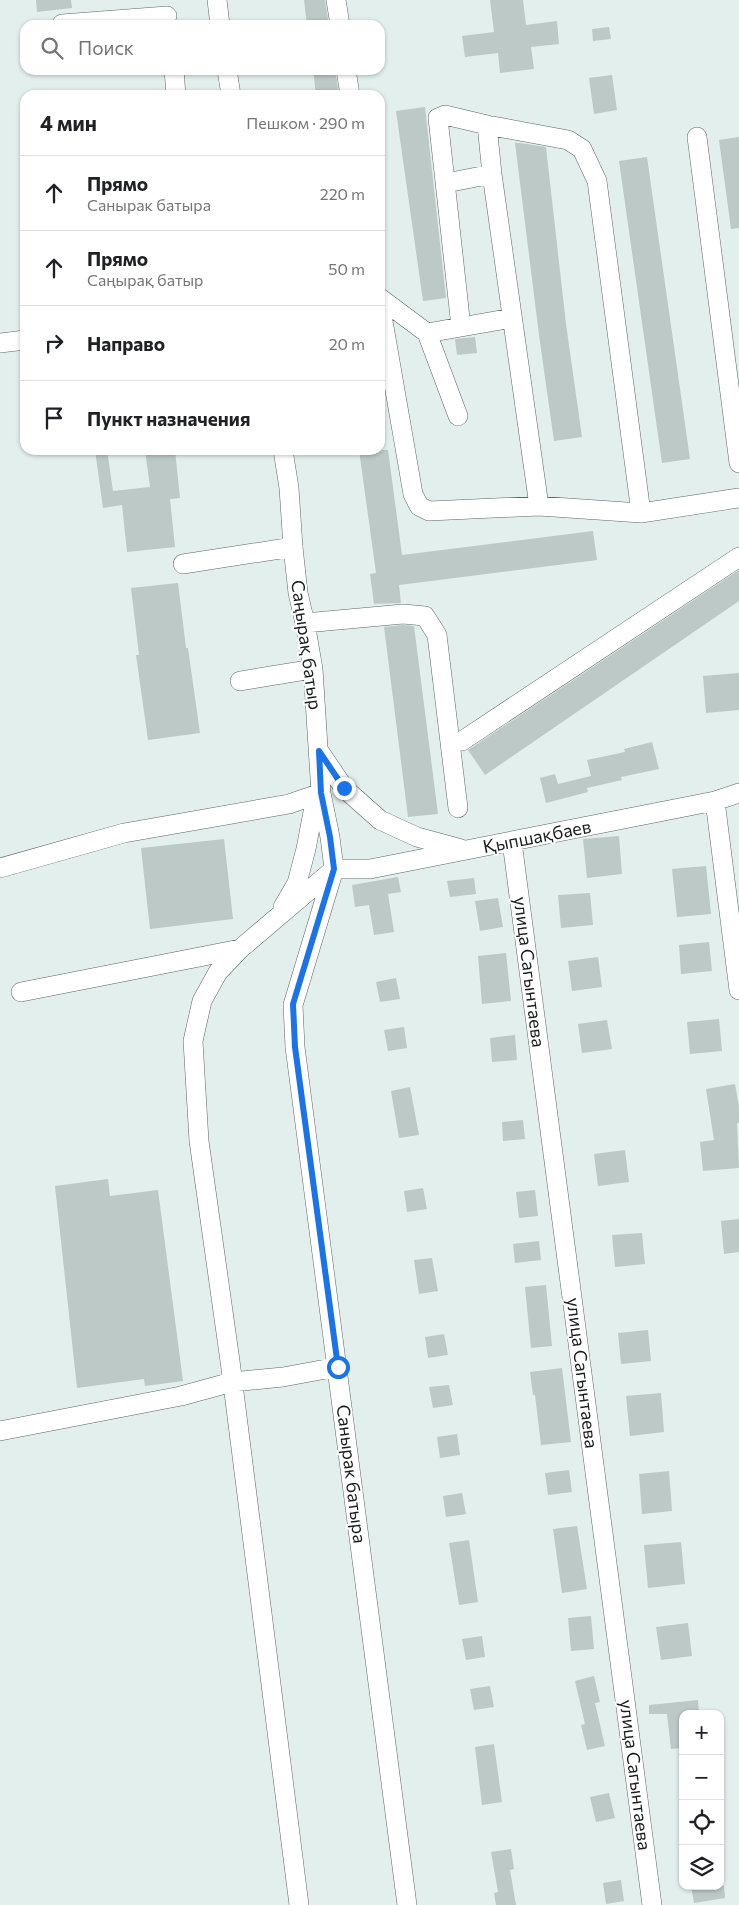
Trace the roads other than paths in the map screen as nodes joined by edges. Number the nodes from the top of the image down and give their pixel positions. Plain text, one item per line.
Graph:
1 (217, 0) edge
2 (336, 0) edge
3 (167, 14) edge
4 (104, 20) edge
5 (219, 20) edge
6 (339, 20) edge
7 (174, 75) edge
8 (228, 75) edge
9 (347, 75) edge
10 (176, 90) edge
11 (230, 90) edge
12 (349, 90) edge
13 (487, 125) junction
14 (697, 137) dead end
15 (492, 174) junction
16 (446, 183) junction
17 (385, 302) edge
18 (512, 318) junction
19 (461, 327) junction
20 (385, 333) edge
21 (427, 333) junction
22 (20, 341) edge
23 (0, 343) edge
24 (458, 416) dead end
25 (284, 455) edge
26 (739, 463) edge
27 (739, 498) edge
28 (538, 506) junction
29 (641, 513) junction
30 (292, 547) junction
31 (739, 557) edge
32 (183, 564) dead end
33 (305, 622) junction
34 (313, 669) junction
35 (240, 681) dead end
36 (462, 741) dead end
37 (319, 751) junction
38 (321, 793) junction
39 (739, 793) edge
40 (715, 801) junction
41 (458, 808) dead end
42 (512, 842) junction
43 (467, 850) junction
44 (0, 868) edge
45 (334, 869) junction
46 (279, 914) junction
47 (240, 949) junction
48 (739, 990) edge
49 (21, 992) dead end
50 (338, 1367) junction
51 (232, 1382) junction
52 (0, 1431) edge
53 (299, 1905) edge
54 (407, 1905) edge
55 (652, 1905) edge

1 - 5 street
2 - 6 street
3 - 4 street
7 - 10 street
8 - 11 street
9 - 12 street
13 - 15 street
13 - 16 street
13 - 29 street
14 - 26 street
15 - 16 street
15 - 18 street
16 - 19 street
17 - 21 street
18 - 19 street
18 - 28 street
19 - 21 street
20 - 28 street
21 - 24 street
22 - 23 street
25 - 30 street, Саңырақ батыр
27 - 29 street
28 - 29 street
30 - 32 street
30 - 33 street, Саңырақ батыр
31 - 36 street
33 - 34 street, Саңырақ батыр
33 - 41 street
34 - 35 street
34 - 37 street, Саңырақ батыр
37 - 38 street, Саңырақ батыр
37 - 43 street
38 - 44 street
38 - 45 street, Саңырақ батыр
38 - 46 street
39 - 40 street, Қыпшақбаев
40 - 42 street, Қыпшақбаев
40 - 48 street
42 - 43 street, Қыпшақбаев
42 - 55 street, улица Сагынтаева
43 - 45 street, Қыпшақбаев
45 - 46 street
45 - 50 street, Санырак батыра
46 - 47 street
47 - 49 street
47 - 51 street
50 - 51 street
50 - 54 street, Санырак батыра
51 - 52 street
51 - 53 street

